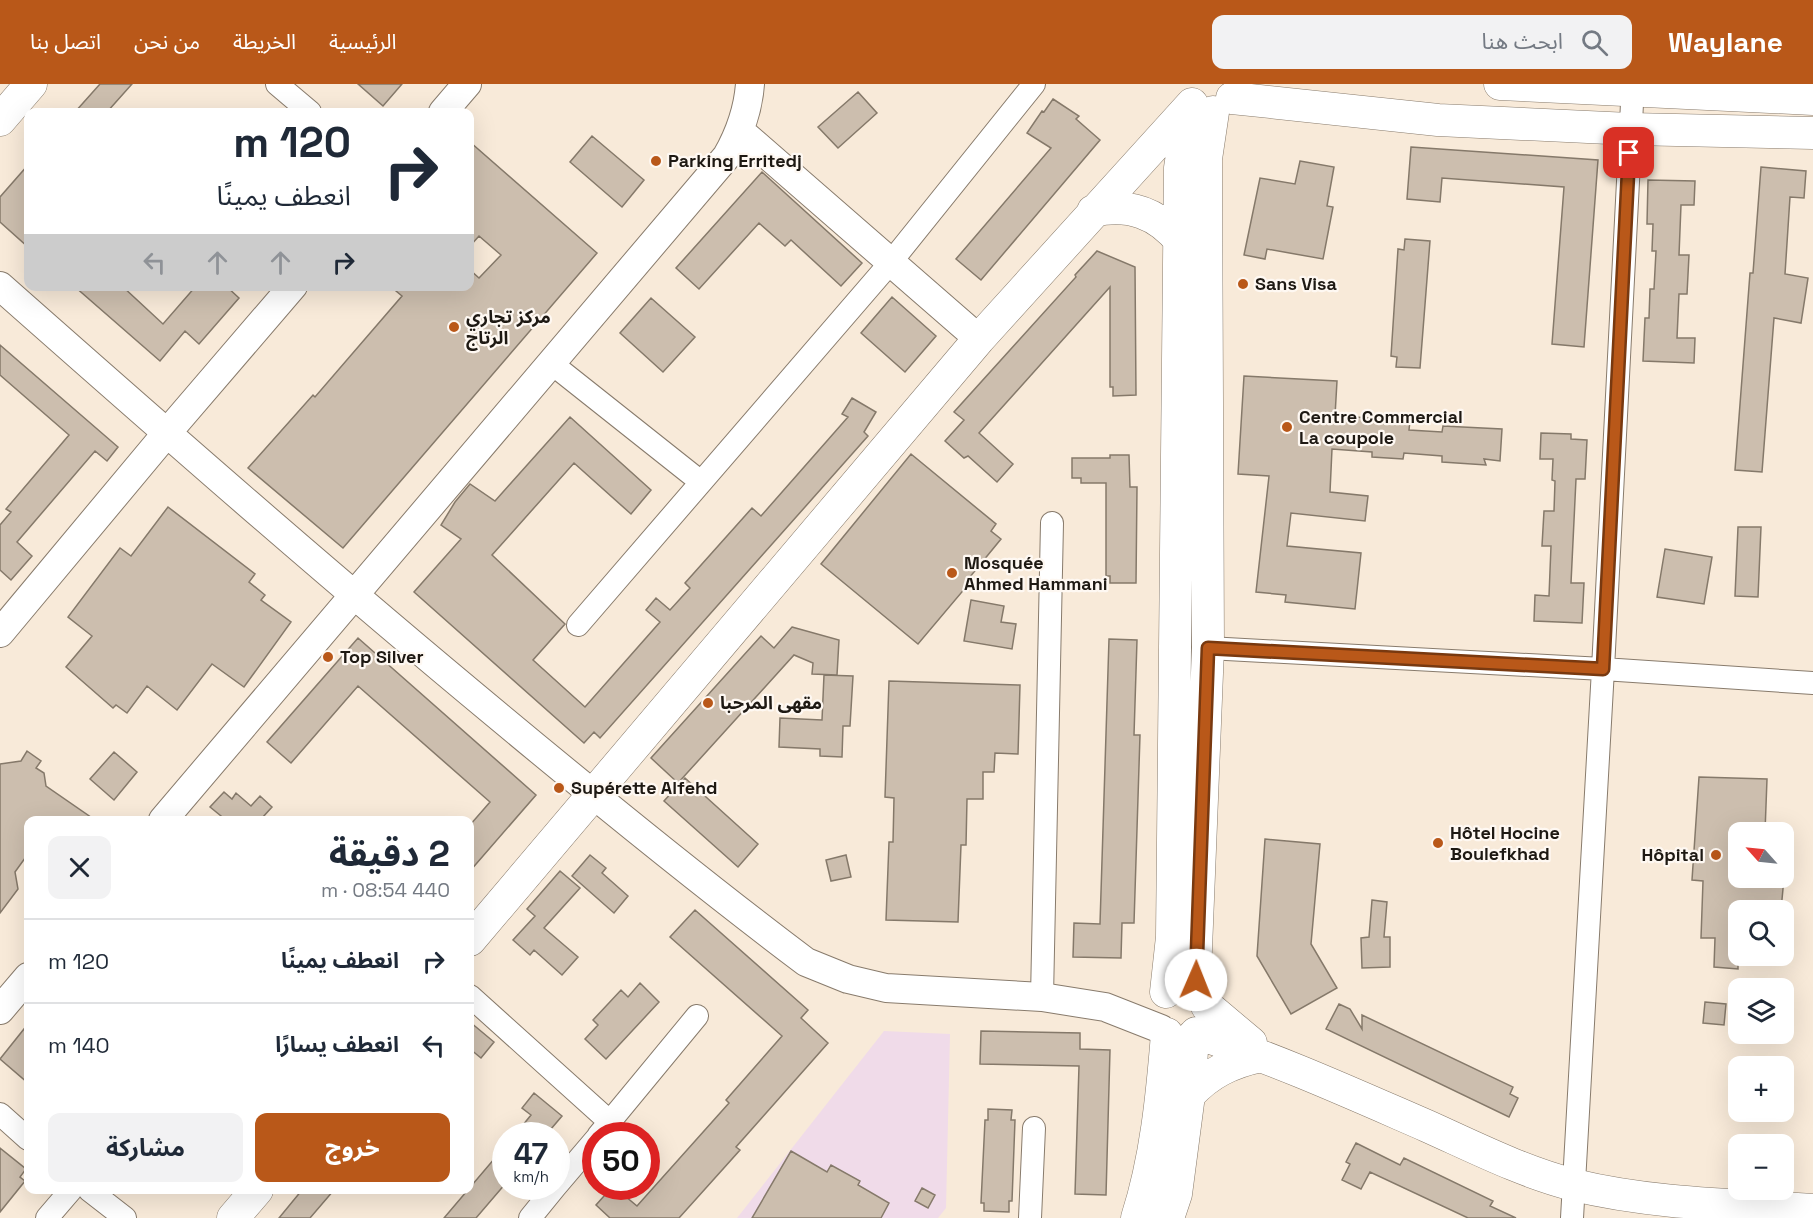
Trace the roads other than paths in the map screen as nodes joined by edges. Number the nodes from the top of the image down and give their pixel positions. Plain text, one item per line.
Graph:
1 (31, 84) edge
2 (277, 84) edge
3 (467, 84) edge
4 (750, 84) edge
5 (1034, 84) edge
6 (1500, 84) edge
7 (1632, 88) edge
8 (1208, 98) edge
9 (1813, 99) edge
10 (305, 108) edge
11 (446, 108) edge
12 (0, 120) edge
13 (1630, 129) junction
14 (740, 131) junction
15 (1813, 133) edge
16 (1093, 211) junction
17 (1181, 242) junction
18 (891, 262) junction
19 (0, 286) edge
20 (289, 291) edge
21 (979, 339) junction
22 (551, 363) junction
23 (166, 434) junction
24 (701, 482) junction
25 (1052, 523) dead end
26 (354, 596) junction
27 (578, 625) dead end
28 (0, 633) edge
29 (1208, 648) junction
30 (1603, 669) junction
31 (1813, 683) edge
32 (592, 794) junction
33 (165, 816) edge
34 (474, 935) edge
35 (24, 982) edge
36 (1165, 993) junction
37 (1042, 997) junction
38 (474, 1000) edge
39 (1105, 1007) junction
40 (0, 1010) edge
41 (697, 1016) dead end
42 (1187, 1022) junction
43 (1269, 1058) junction
44 (1189, 1095) junction
45 (0, 1114) edge
46 (591, 1122) edge
47 (609, 1122) edge
48 (1034, 1128) dead end
49 (24, 1135) edge
50 (582, 1155) edge
51 (570, 1169) edge
52 (1573, 1185) junction
53 (68, 1194) edge
54 (94, 1194) edge
55 (254, 1194) edge
56 (545, 1200) edge
57 (1813, 1210) edge
58 (47, 1218) edge
59 (125, 1218) edge
60 (233, 1218) edge
61 (530, 1218) edge
62 (1030, 1218) edge
63 (1137, 1218) edge
64 (1168, 1218) edge
65 (1572, 1218) edge

1 - 12 main road
2 - 10 street
3 - 11 street
4 - 14 street
5 - 18 street
6 - 7 main road
7 - 9 main road
7 - 13 street
8 - 13 main road
8 - 16 main road
8 - 17 main road
8 - 29 main road
13 - 15 main road
13 - 30 street
14 - 18 street
14 - 22 street
16 - 17 main road
16 - 21 main road
17 - 36 main road
18 - 21 street
18 - 24 street
19 - 23 street
20 - 23 street
21 - 32 main road
22 - 24 street
22 - 26 street
23 - 26 street
23 - 28 street
24 - 27 street
25 - 37 street
26 - 32 street
26 - 33 street
29 - 30 street
29 - 42 main road
30 - 31 street
30 - 52 street
32 - 34 main road
32 - 37 street
35 - 40 street
36 - 39 street
36 - 42 main road
37 - 39 street
38 - 46 street
39 - 42 street
41 - 47 street
42 - 43 main road
42 - 44 main road
42 - 63 main road
43 - 44 main road
43 - 52 main road
44 - 64 main road
45 - 49 street
48 - 62 street
50 - 51 street
52 - 57 main road
52 - 65 street
53 - 58 street
54 - 59 street
55 - 60 main road
56 - 61 street

